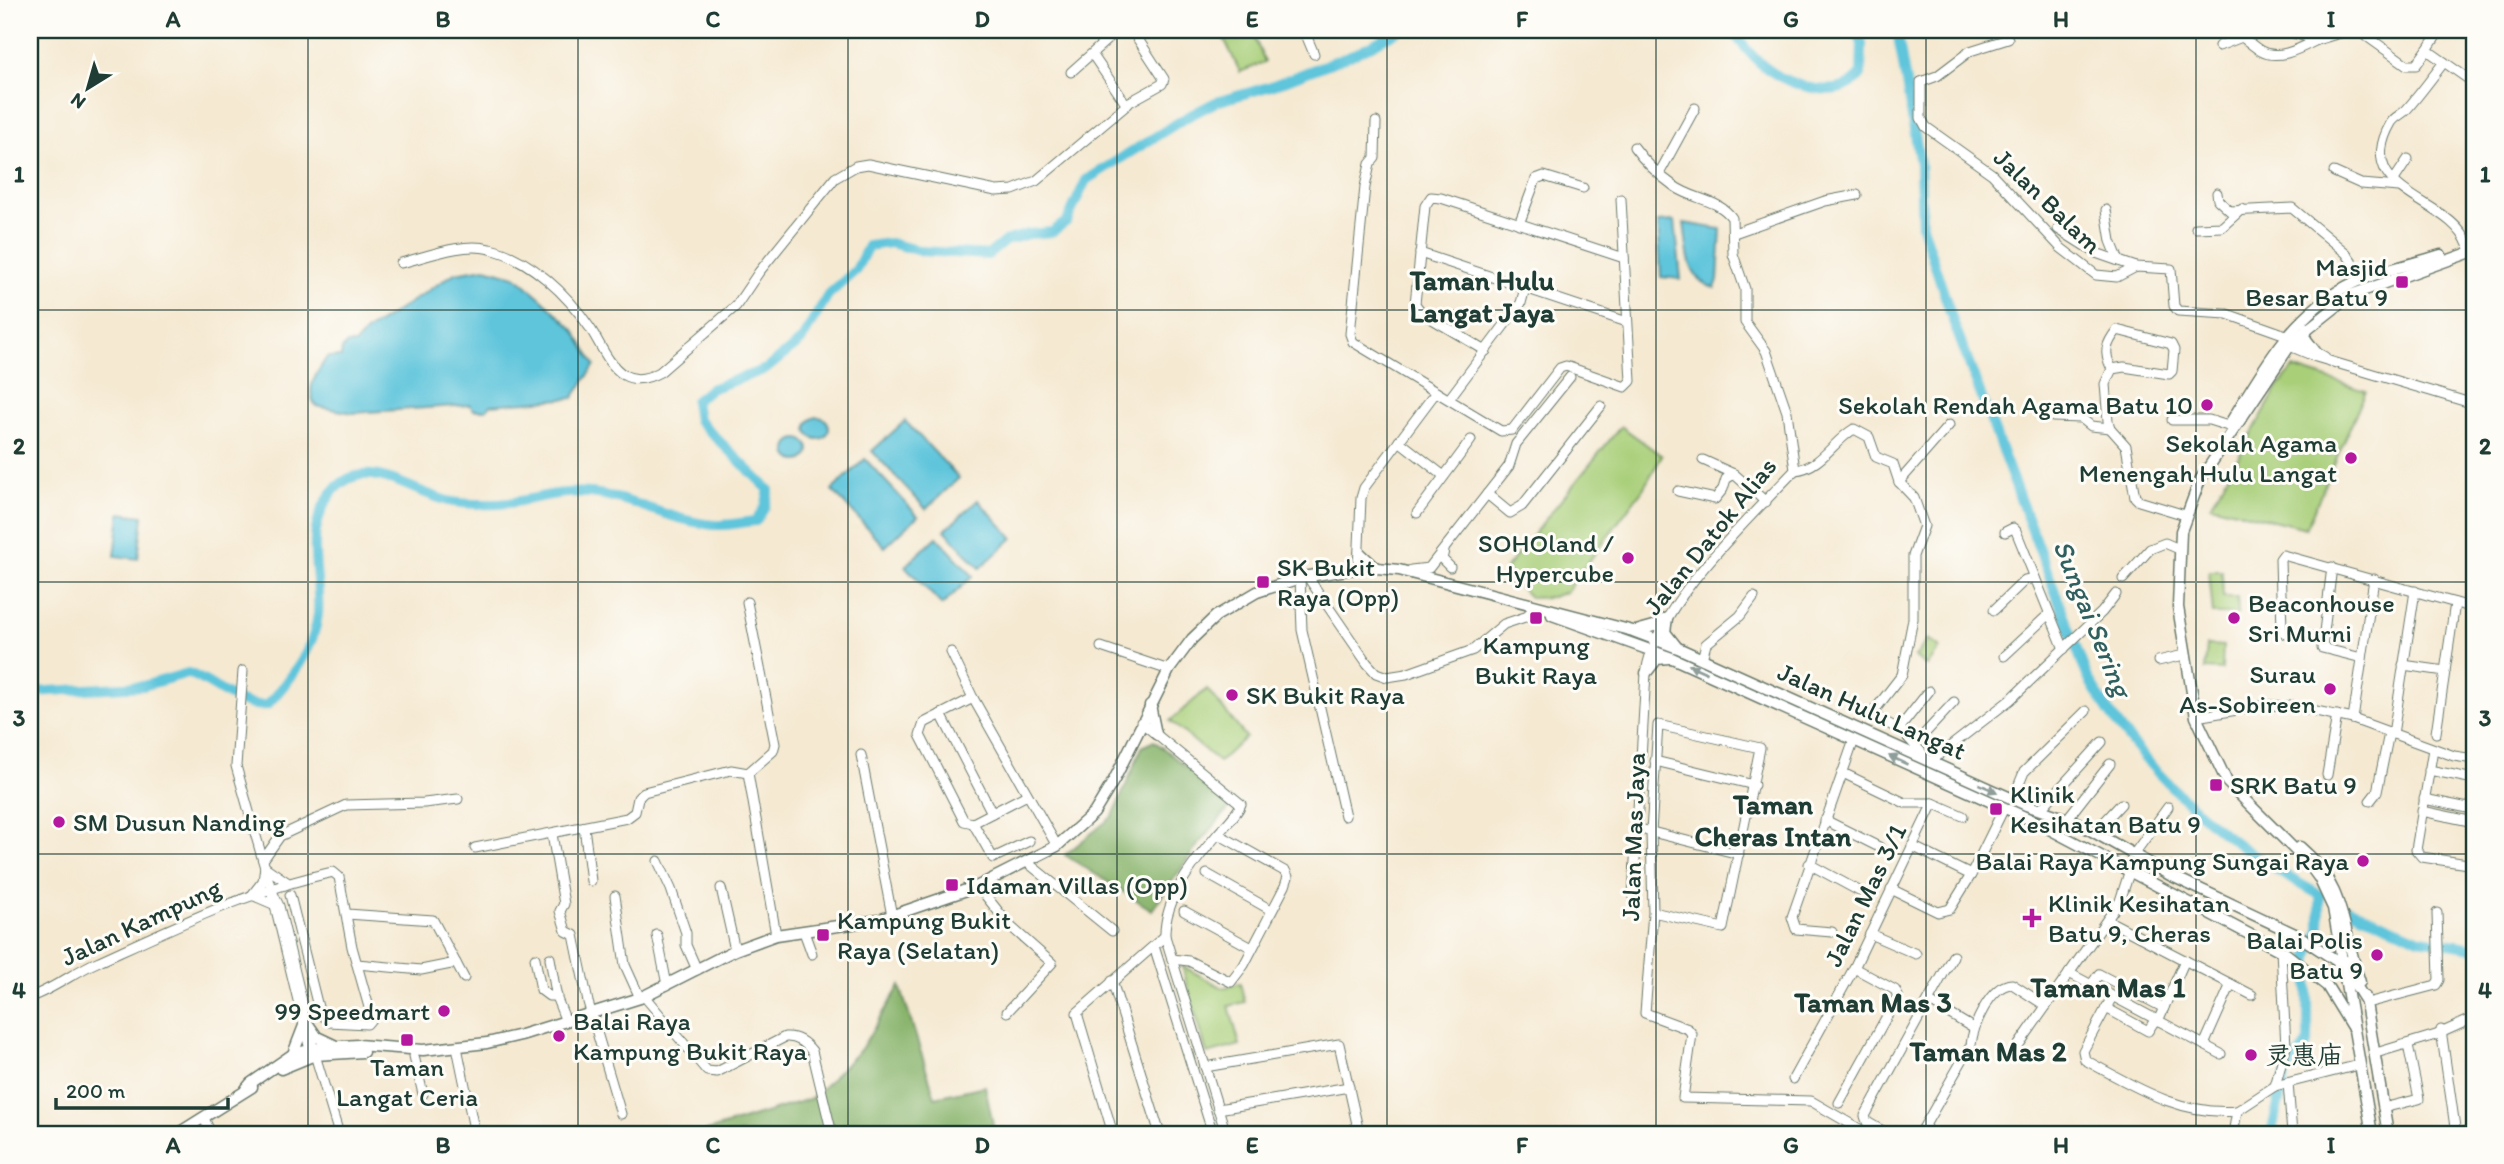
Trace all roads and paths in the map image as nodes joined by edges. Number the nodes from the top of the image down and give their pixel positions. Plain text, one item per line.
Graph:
1 (1118, 30) edge
2 (1132, 30) edge
3 (1304, 30) edge
4 (2283, 30) edge
5 (2350, 30) edge
6 (2358, 30) edge
7 (2440, 30) edge
8 (2008, 39) dead end
9 (2317, 40) junction
10 (2219, 46) dead end
11 (2427, 50) junction
12 (1092, 54) junction
13 (1314, 54) dead end
14 (2444, 62) junction
15 (1072, 72) dead end
16 (2474, 83) edge
17 (1125, 103) junction
18 (1695, 108) dead end
19 (1376, 122) dead end
20 (1634, 147) dead end
21 (2408, 159) dead end
22 (1660, 172) junction
23 (2334, 172) dead end
24 (2397, 183) junction
25 (1583, 188) dead end
26 (2217, 193) dead end
27 (1857, 195) dead end
28 (1621, 200) dead end
29 (2242, 209) junction
30 (2106, 210) dead end
31 (1519, 224) junction
32 (2196, 228) dead end
33 (2058, 229) dead end
34 (1734, 233) junction
35 (2473, 245) edge
36 (1420, 253) junction
37 (1624, 258) junction
38 (2119, 261) junction
39 (401, 263) dead end
40 (2136, 267) junction
41 (2364, 279) junction
42 (1525, 288) junction
43 (1628, 321) junction
44 (2307, 328) junction
45 (2285, 339) junction
46 (1486, 351) junction
47 (2320, 354) junction
48 (2112, 369) junction
49 (1570, 377) dead end
50 (1436, 392) junction
51 (1449, 399) junction
52 (2473, 404) edge
53 (1601, 406) dead end
54 (2053, 417) dead end
55 (2172, 419) dead end
56 (1949, 425) dead end
57 (2110, 428) junction
58 (2227, 432) junction
59 (1471, 440) dead end
60 (1399, 441) junction
61 (1703, 460) dead end
62 (1795, 470) junction
63 (1734, 474) junction
64 (1444, 477) junction
65 (1899, 482) junction
66 (1678, 491) dead end
67 (1487, 495) junction
68 (1766, 502) junction
69 (1417, 513) dead end
70 (2185, 515) junction
71 (2005, 531) dead end
72 (1447, 546) junction
73 (2179, 549) junction
74 (1360, 553) junction
75 (1450, 567) dead end
76 (2332, 567) junction
77 (1375, 568) junction
78 (1358, 570) junction
79 (1399, 570) junction
80 (1303, 577) junction
81 (2035, 578) junction
82 (2123, 579) dead end
83 (2374, 579) junction
84 (2414, 591) junction
85 (2116, 594) dead end
86 (1754, 597) dead end
87 (747, 602) dead end
88 (2455, 603) junction
89 (2474, 608) edge
90 (1533, 610) junction
91 (1994, 610) dead end
92 (2049, 614) junction
93 (1667, 618) junction
94 (1634, 637) junction
95 (2322, 638) junction
96 (1653, 644) junction
97 (1101, 647) dead end
98 (2065, 648) junction
99 (951, 652) dead end
100 (1675, 653) junction
101 (2184, 654) junction
102 (2004, 656) dead end
103 (2362, 658) junction
104 (1702, 659) junction
105 (2158, 661) dead end
106 (2403, 665) junction
107 (1169, 670) junction
108 (243, 671) dead end
109 (1646, 671) junction
110 (2445, 671) junction
111 (1928, 691) dead end
112 (973, 698) junction
113 (1955, 702) dead end
114 (1150, 705) junction
115 (2086, 711) dead end
116 (941, 714) junction
117 (2337, 715) junction
118 (2196, 717) junction
119 (2353, 719) junction
120 (1141, 722) junction
121 (1898, 729) junction
122 (2391, 733) junction
123 (2436, 733) dead end
124 (1156, 734) junction
125 (1854, 740) junction
126 (2102, 742) dead end
127 (1888, 743) junction
128 (1915, 744) junction
129 (2433, 750) junction
130 (861, 755) dead end
131 (2474, 759) edge
132 (1655, 761) junction
133 (1930, 762) junction
134 (2110, 764) dead end
135 (2429, 770) junction
136 (748, 773) junction
137 (1843, 773) junction
138 (2327, 775) dead end
139 (2474, 779) edge
140 (1754, 785) junction
141 (1027, 795) junction
142 (458, 799) dead end
143 (2013, 799) junction
144 (2424, 799) junction
145 (2244, 801) junction
146 (2370, 801) dead end
147 (2474, 802) edge
148 (1933, 803) junction
149 (2121, 804) dead end
150 (2168, 807) dead end
151 (2004, 808) junction
152 (2041, 809) junction
153 (2422, 811) junction
154 (992, 813) junction
155 (1345, 816) dead end
156 (1963, 816) dead end
157 (2067, 819) junction
158 (1825, 820) junction
159 (2474, 822) edge
160 (973, 823) junction
161 (583, 827) junction
162 (1636, 828) junction
163 (1651, 832) junction
164 (2095, 832) junction
165 (552, 834) junction
166 (1218, 834) junction
167 (1029, 841) dead end
168 (1057, 846) junction
169 (1912, 846) junction
170 (1880, 847) dead end
171 (475, 848) dead end
172 (1739, 854) junction
173 (2134, 854) junction
174 (658, 861) dead end
175 (1028, 863) junction
176 (264, 864) junction
177 (1809, 864) junction
178 (2471, 865) edge
179 (2129, 873) junction
180 (1207, 874) dead end
181 (1971, 875) junction
182 (591, 881) dead end
183 (287, 882) junction
184 (978, 886) junction
185 (721, 888) dead end
186 (271, 889) junction
187 (1891, 890) junction
188 (1859, 891) dead end
189 (252, 895) junction
190 (290, 895) dead end
191 (1633, 895) dead end
192 (615, 896) dead end
193 (276, 905) junction
194 (1271, 910) junction
195 (1184, 911) dead end
196 (1653, 912) junction
197 (346, 914) junction
198 (2437, 914) dead end
199 (892, 916) junction
200 (2109, 916) junction
201 (2336, 926) junction
202 (1112, 931) dead end
203 (804, 932) junction
204 (1832, 932) dead end
205 (1870, 933) junction
206 (657, 935) dead end
207 (776, 935) junction
208 (1166, 936) junction
209 (2302, 938) junction
210 (1154, 946) junction
211 (2326, 947) junction
212 (1252, 948) junction
213 (735, 950) junction
214 (812, 954) dead end
215 (1916, 954) dead end
216 (2287, 954) junction
217 (2352, 954) junction
218 (1953, 956) dead end
219 (535, 958) dead end
220 (550, 958) dead end
221 (1172, 959) junction
222 (2185, 960) junction
223 (456, 963) junction
224 (358, 964) junction
225 (2343, 965) junction
226 (1854, 968) junction
227 (697, 970) junction
228 (2069, 973) junction
229 (2316, 975) junction
230 (464, 978) dead end
231 (1111, 981) junction
232 (2231, 984) junction
233 (667, 985) junction
234 (2091, 985) junction
235 (2252, 995) dead end
236 (556, 996) junction
237 (30, 997) edge
238 (642, 997) junction
239 (2112, 997) junction
240 (1930, 1002) junction
241 (2367, 1003) junction
242 (2046, 1006) junction
243 (2106, 1008) junction
244 (2164, 1008) junction
245 (592, 1011) junction
246 (1007, 1012) dead end
247 (2474, 1018) edge
248 (565, 1019) junction
249 (2156, 1020) junction
250 (307, 1024) junction
251 (2352, 1027) junction
252 (1973, 1028) junction
253 (2441, 1030) junction
254 (2373, 1034) junction
255 (487, 1043) junction
256 (334, 1045) junction
257 (2204, 1045) junction
258 (2355, 1045) junction
259 (2408, 1045) junction
260 (2018, 1046) dead end
261 (314, 1052) junction
262 (458, 1052) junction
263 (293, 1054) junction
264 (2221, 1054) dead end
265 (2376, 1054) junction
266 (414, 1056) junction
267 (2359, 1065) junction
268 (1205, 1067) junction
269 (1793, 1079) dead end
270 (2287, 1083) junction
271 (2275, 1086) junction
272 (1349, 1087) junction
273 (246, 1089) junction
274 (422, 1094) dead end
275 (1839, 1103) dead end
276 (2384, 1108) junction
277 (1218, 1109) junction
278 (2237, 1111) junction
279 (621, 1114) dead end
280 (204, 1118) junction
281 (2474, 1130) edge
282 (177, 1134) edge
283 (211, 1134) edge
284 (339, 1134) edge
285 (475, 1134) edge
286 (832, 1134) edge
287 (1113, 1134) edge
288 (1160, 1134) edge
289 (1213, 1134) edge
290 (1226, 1134) edge
291 (1326, 1134) edge
292 (1868, 1134) edge
293 (1888, 1134) edge
294 (1920, 1134) edge
295 (2233, 1134) edge
296 (2292, 1134) edge
297 (2372, 1134) edge
298 (2388, 1134) edge
299 (2455, 1134) edge

1 - 12 street
2 - 17 street
3 - 13 street
4 - 9 street
5 - 9 street
6 - 11 street
7 - 11 street
8 - 40 street, Jalan Balam
9 - 10 street
11 - 14 street
12 - 15 street
12 - 17 street
14 - 16 street
14 - 24 street
17 - 39 street
18 - 22 street
19 - 50 street
20 - 22 street, Jalan Datok Alias
21 - 24 street
22 - 34 street, Jalan Datok Alias
23 - 24 street
24 - 35 street
25 - 31 street
26 - 29 street
27 - 34 street
28 - 37 street
29 - 32 street
29 - 41 street
30 - 38 street
31 - 36 street
31 - 37 street
33 - 38 street
34 - 62 street, Jalan Datok Alias
35 - 41 main road
35 - 44 main road
36 - 42 street
36 - 46 street
37 - 43 street
38 - 40 street
40 - 45 street, Jalan Balam
41 - 45 main road
42 - 43 street
42 - 46 street
43 - 51 street
44 - 45 main road
44 - 47 main road
45 - 47 street
45 - 58 main road
46 - 51 street
47 - 52 street
48 - 48 street
48 - 57 street
49 - 67 street
50 - 51 street
50 - 60 street
53 - 67 street
54 - 57 street
55 - 58 street
56 - 65 street
57 - 70 street
58 - 70 main road
59 - 64 street
60 - 64 street
60 - 74 street
61 - 63 street
62 - 65 street
62 - 68 street, Jalan Datok Alias
63 - 66 street
63 - 68 street
64 - 69 street
65 - 121 street
67 - 72 street
68 - 93 street, Jalan Datok Alias
70 - 73 main road
71 - 81 street
72 - 75 street
72 - 79 street
73 - 82 street
73 - 101 main road
74 - 77 main road
74 - 78 street
76 - 83 street
76 - 95 street
76 - 95 street
77 - 78 main road, Jalan Hulu Langat
77 - 79 main road, Jalan Hulu Langat
78 - 80 main road, Jalan Hulu Langat
78 - 90 main road, Jalan Hulu Langat
79 - 94 main road, Jalan Hulu Langat
80 - 90 street
80 - 107 main road, Jalan Hulu Langat
80 - 155 street
81 - 91 street
81 - 92 street
83 - 84 street
83 - 103 street
84 - 88 street
84 - 106 street
85 - 98 street
86 - 104 street
87 - 136 street
88 - 89 street
88 - 110 street
90 - 94 main road, Jalan Hulu Langat
92 - 98 street
92 - 102 street
93 - 94 main road
93 - 96 street, Jalan Datok Alias
93 - 100 main road
94 - 96 main road, Jalan Hulu Langat
94 - 109 main road
95 - 103 street
96 - 100 main road, Jalan Hulu Langat
96 - 109 street, Jalan Datok Alias
97 - 107 street
98 - 133 street
99 - 112 street
100 - 104 main road, Jalan Hulu Langat
100 - 109 main road
125 -> 100 main road, Jalan Hulu Langat
101 - 105 street
101 - 118 main road
103 - 119 street
104 - 127 main road, Jalan Hulu Langat
106 - 110 street
106 - 122 street
107 - 114 main road, Jalan Hulu Langat
108 - 176 street
109 - 162 street, Jalan Datok Alias
110 - 123 street
111 - 121 street
112 - 116 street
112 - 141 street
113 - 128 street
114 - 120 main road, Jalan Hulu Langat
114 - 124 main road
115 - 143 street
116 - 154 street
116 - 160 street
117 - 118 street
117 - 119 street
117 - 138 street
118 - 145 main road
119 - 122 street
120 - 124 street
120 - 168 main road, Jalan Hulu Langat
121 - 127 street
121 - 128 street
122 - 129 street
122 - 146 street
124 - 166 street
125 - 137 street
151 -> 125 main road, Jalan Hulu Langat
126 - 152 street
127 - 133 main road, Jalan Hulu Langat
128 - 133 street
129 - 131 street
129 - 135 street
130 - 199 street
132 - 140 street
132 - 140 street, Jalan Mas Jaya
132 - 163 street, Jalan Mas Jaya
133 -> 143 main road, Jalan Hulu Langat
134 - 157 street
135 - 139 street
135 - 144 street
136 - 161 street
136 - 207 street
137 - 148 street
137 - 158 street
140 - 172 street
141 - 154 street
141 - 168 street
142 - 176 street
143 - 152 main road, Jalan Hulu Langat
144 - 147 street
144 - 153 street
145 - 201 main road
145 - 217 main road
148 - 156 street
148 - 169 street, Jalan Mas 3/1
149 - 164 street
150 - 173 street
151 - 179 main road, Jalan Hulu Langat
151 - 181 street
152 - 157 main road, Jalan Hulu Langat
153 - 159 street
153 - 178 street
154 - 160 street
157 - 164 main road, Jalan Hulu Langat
158 - 170 street
158 - 177 street
160 - 167 street
161 - 165 street
161 - 182 street
162 - 163 street
162 - 191 street, Jalan Datok Alias
163 - 172 street
163 - 196 street, Jalan Mas Jaya
164 - 173 main road, Jalan Hulu Langat
165 - 171 street
165 - 245 street
166 - 194 street
166 - 208 street
168 - 175 main road, Jalan Hulu Langat
169 - 181 street
169 - 187 street, Jalan Mas 3/1
172 - 196 street
173 - 209 main road, Jalan Hulu Langat
174 - 227 street
175 - 184 main road, Jalan Hulu Langat
175 - 202 street
176 - 183 street
176 - 186 street
176 - 189 street
177 - 188 street
177 - 204 street
179 - 200 street
179 - 216 main road, Jalan Hulu Langat
180 - 194 street
181 - 187 street
183 - 186 street, Jalan Kampung
183 - 193 street
183 - 197 street, Jalan Kampung
184 - 199 main road, Jalan Hulu Langat
184 - 246 street
185 - 213 street
186 - 189 street, Jalan Kampung
186 - 193 street
187 - 205 street, Jalan Mas 3/1
189 - 193 street
189 - 237 street, Jalan Kampung
190 - 224 street
192 - 238 street
193 - 250 street
194 - 212 street
195 - 212 street
196 - 292 street, Jalan Mas Jaya
197 - 223 street
197 - 224 street
198 - 241 street
199 - 203 main road, Jalan Hulu Langat
200 - 222 street
200 - 228 street
201 - 211 main road
201 - 225 main road
203 - 207 main road, Jalan Hulu Langat
203 - 214 street
205 - 215 street
205 - 226 street, Jalan Mas 3/1
206 - 233 street
207 - 213 main road, Jalan Hulu Langat
208 - 210 street
208 - 221 street
209 - 211 main road
209 - 216 main road
210 - 231 street
210 - 289 street
211 - 225 main road
212 - 221 street
213 - 227 main road, Jalan Hulu Langat
216 - 229 main road, Jalan Hulu Langat
216 - 271 street
217 - 225 main road
217 - 241 main road
218 - 240 street
219 - 236 street
220 - 236 street
221 - 268 street
222 - 232 street
222 - 244 street
223 - 224 street
223 - 230 street
225 - 229 main road
225 - 241 main road
225 - 251 main road
226 - 269 street, Jalan Mas 3/1
226 - 275 street
227 - 233 main road, Jalan Hulu Langat
228 - 234 street
228 - 242 street
229 - 251 main road, Jalan Hulu Langat
231 - 287 street
231 - 288 street
232 - 235 street
232 - 257 street
233 - 238 main road, Jalan Hulu Langat
234 - 239 street
234 - 244 street
236 - 248 street
238 - 245 main road, Jalan Hulu Langat
238 - 286 street
239 - 243 street
239 - 249 street
240 - 252 street
240 - 293 street
241 - 254 main road
242 - 252 street
242 - 260 street
243 - 249 street
243 - 278 street
244 - 249 street
245 - 248 main road, Jalan Hulu Langat
245 - 279 street
247 - 253 street
248 - 255 main road, Jalan Hulu Langat
249 - 257 street
250 - 256 main road
250 - 261 street
250 - 263 main road
251 - 258 main road, Jalan Hulu Langat
252 - 294 street
253 - 259 street
253 - 299 street
254 - 258 main road
254 - 265 main road
255 - 256 main road, Jalan Hulu Langat
255 - 262 main road, Jalan Hulu Langat
256 - 261 main road, Jalan Hulu Langat
257 - 264 street
258 - 267 main road, Jalan Hulu Langat
259 - 265 street
259 - 276 street
261 - 263 main road, Jalan Hulu Langat
261 - 266 main road, Jalan Hulu Langat
261 - 273 main road, Jalan Hulu Langat
261 - 284 street
262 - 266 main road, Jalan Hulu Langat
262 - 285 street
263 - 273 main road, Jalan Hulu Langat
265 - 276 main road
266 - 274 street
267 - 270 street
267 - 297 main road, Jalan Hulu Langat
268 - 272 street
268 - 277 street
270 - 271 street
270 - 296 street
271 - 278 street
272 - 277 street
272 - 291 street
273 - 280 main road, Jalan Hulu Langat
276 - 298 main road
277 - 290 street
278 - 295 street
280 - 282 main road, Jalan Hulu Langat
280 - 283 street
281 - 299 street

